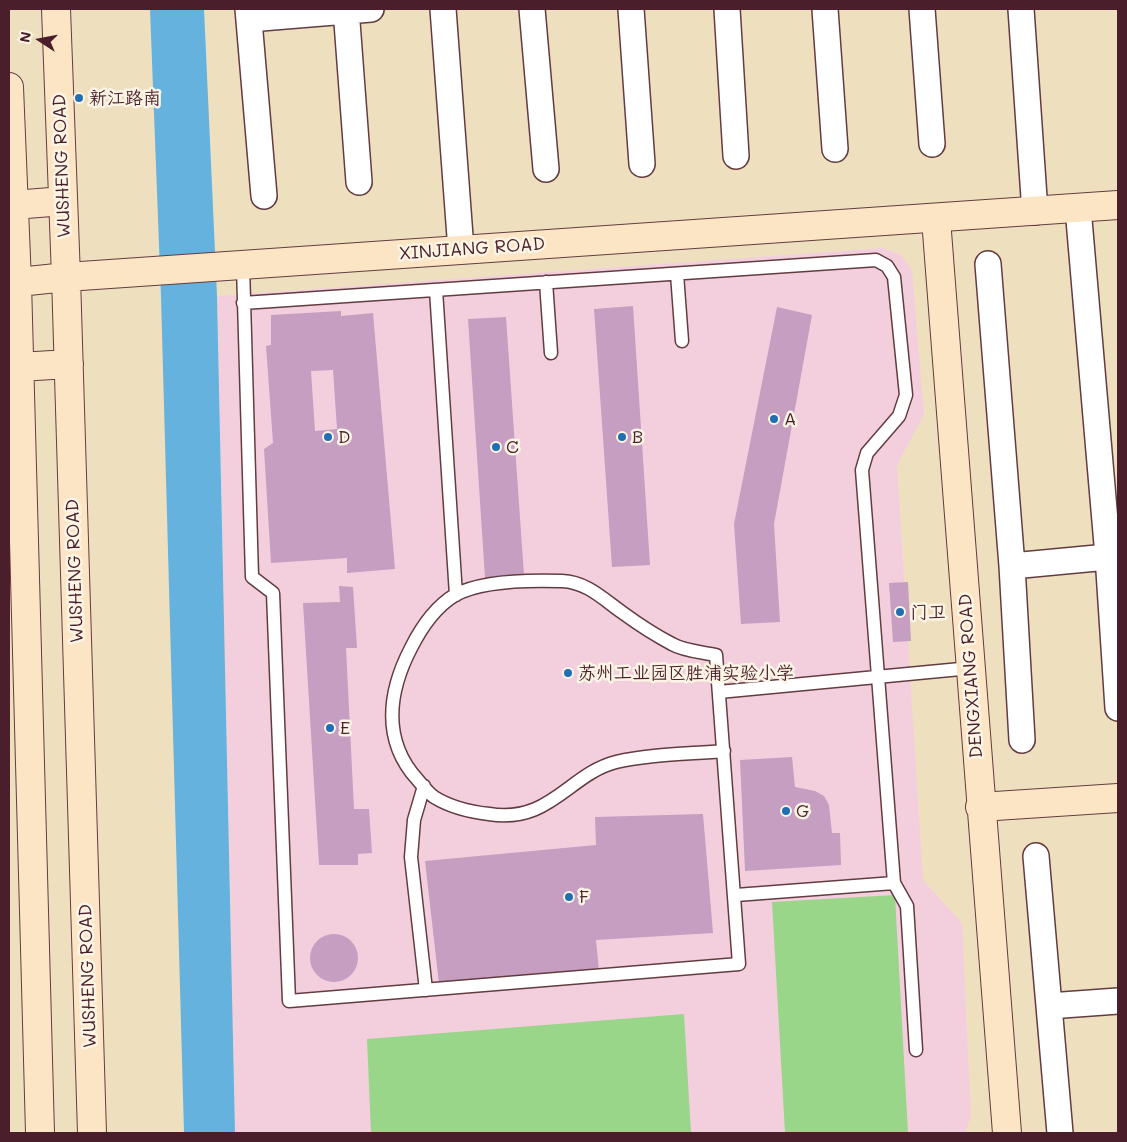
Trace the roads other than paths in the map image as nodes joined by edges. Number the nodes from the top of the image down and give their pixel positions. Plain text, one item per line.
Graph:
1 (56, 9) edge
2 (371, 9) edge
3 (443, 9) edge
4 (532, 9) edge
5 (631, 9) edge
6 (726, 9) edge
7 (825, 9) edge
8 (922, 9) edge
9 (1021, 9) edge
10 (346, 10) edge
11 (249, 14) edge
12 (9, 87) edge
13 (932, 144) dead end
14 (835, 149) dead end
15 (736, 156) dead end
16 (642, 164) dead end
17 (546, 169) dead end
18 (359, 182) dead end
19 (264, 196) dead end
20 (63, 201) junction
21 (14, 205) junction
22 (1118, 205) edge
23 (1078, 208) junction
24 (1035, 212) junction
25 (936, 219) junction
26 (461, 250) junction
27 (988, 264) dead end
28 (232, 267) junction
29 (677, 274) junction
30 (66, 277) junction
31 (546, 282) junction
32 (13, 283) edge
33 (436, 290) junction
34 (244, 303) junction
35 (682, 341) dead end
36 (551, 353) dead end
37 (69, 364) junction
38 (19, 367) junction
39 (16, 540) edge
40 (1113, 556) edge
41 (1012, 566) junction
42 (456, 595) junction
43 (971, 668) junction
44 (876, 678) junction
45 (719, 692) junction
46 (1118, 708) edge
47 (1022, 740) dead end
48 (724, 751) junction
49 (424, 786) junction
50 (1118, 798) edge
51 (980, 807) junction
52 (1036, 856) dead end
53 (894, 883) junction
54 (736, 894) junction
55 (426, 990) junction
56 (1118, 1001) edge
57 (1049, 1006) junction
58 (916, 1050) dead end
59 (40, 1133) edge
60 (92, 1133) edge
61 (1007, 1133) edge
62 (1060, 1133) edge

1 - 20 main road, WUSHENG ROAD
2 - 10 street
3 - 26 street
4 - 17 street
5 - 16 street
6 - 15 street
7 - 14 street
8 - 13 street
9 - 24 street
10 - 11 street
10 - 18 street
11 - 19 street
12 - 21 main road
20 - 21 main road
20 - 30 main road, WUSHENG ROAD
21 - 32 main road
22 - 23 main road, XINJIANG ROAD
23 - 24 main road, XINJIANG ROAD
23 - 40 street
24 - 25 main road, XINJIANG ROAD
25 - 26 main road, XINJIANG ROAD
25 - 43 main road, DENGXIANG ROAD
26 - 28 main road, XINJIANG ROAD
27 - 41 street
28 - 30 main road, XINJIANG ROAD
28 - 34 lane
29 - 31 lane
29 - 35 lane
29 - 44 lane
30 - 32 main road, XINJIANG ROAD
30 - 37 main road, WUSHENG ROAD
31 - 33 lane
31 - 36 lane
32 - 38 main road
33 - 34 lane
33 - 42 lane
34 - 55 lane
37 - 38 main road
37 - 60 main road, WUSHENG ROAD
38 - 39 main road
39 - 59 main road
40 - 41 street
40 - 46 street
41 - 47 street
42 - 45 lane
42 - 49 lane
43 - 44 lane
43 - 51 main road, DENGXIANG ROAD
44 - 45 lane
44 - 53 lane
45 - 48 lane
48 - 49 lane
48 - 54 lane
49 - 55 lane
50 - 51 main road
51 - 61 main road, DENGXIANG ROAD
52 - 57 street
53 - 54 lane
53 - 58 lane
54 - 55 lane
56 - 57 street
57 - 62 street

